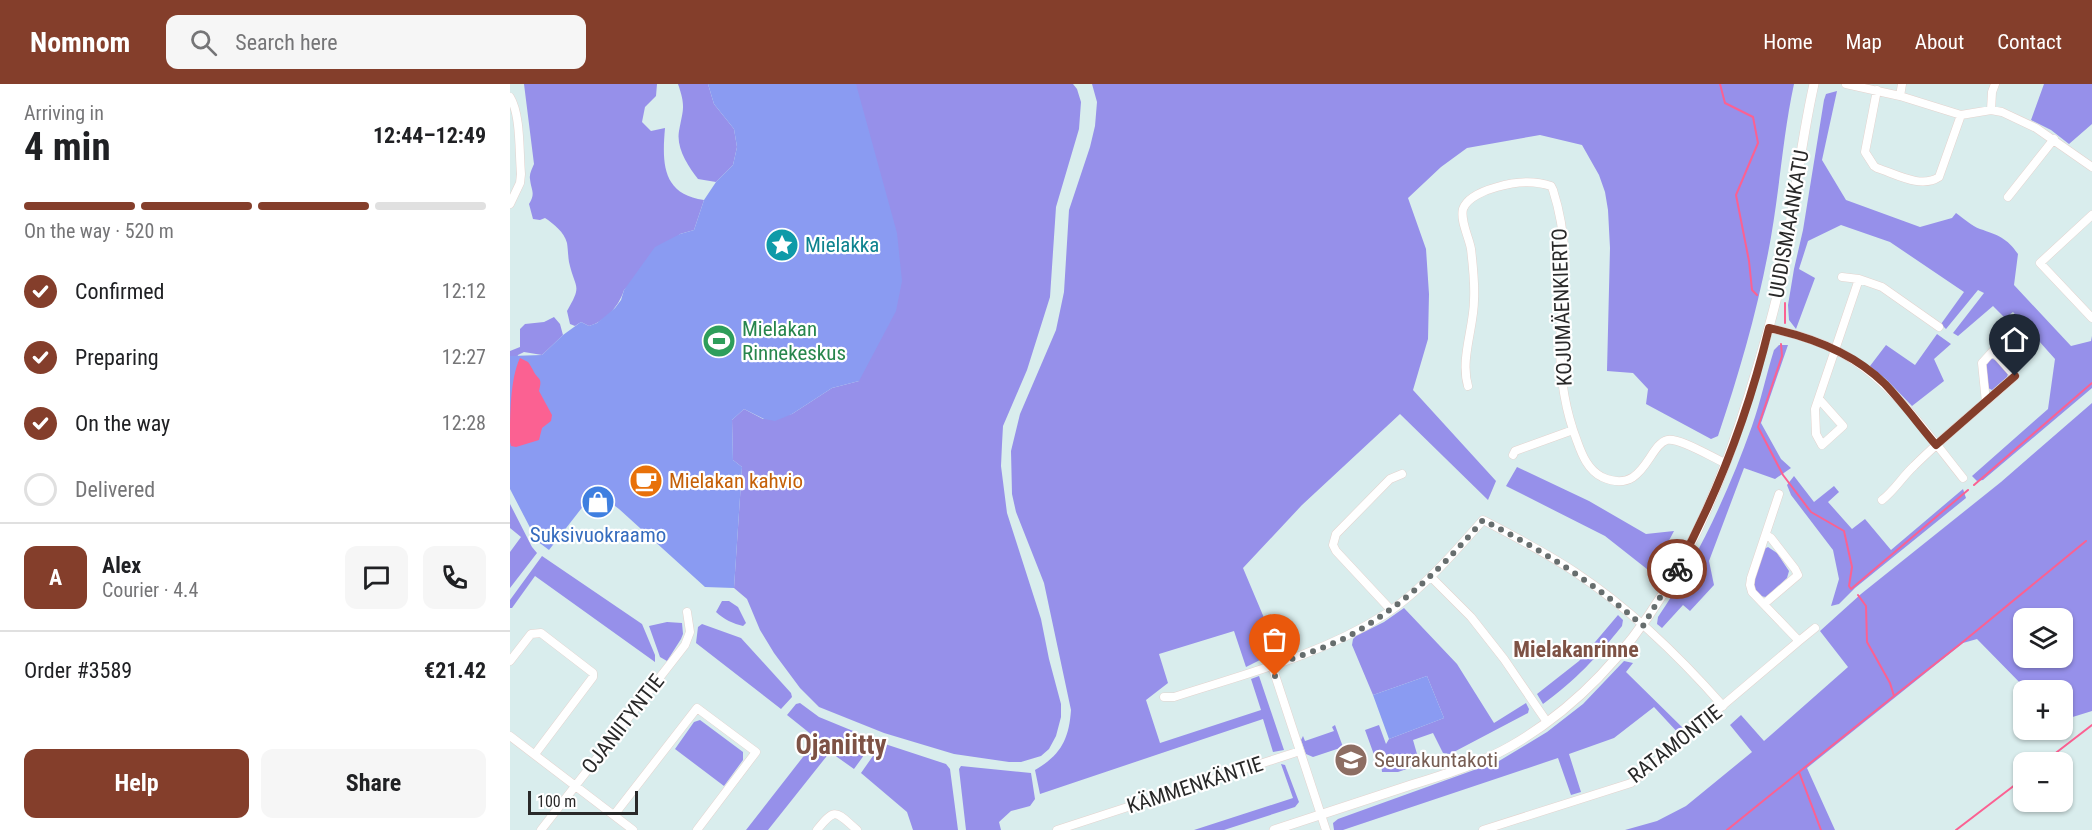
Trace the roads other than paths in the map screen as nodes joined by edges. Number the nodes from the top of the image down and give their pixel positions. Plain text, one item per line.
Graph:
1 (1814, 84) edge
2 (1846, 84) edge
3 (1902, 84) edge
4 (1995, 84) edge
5 (1877, 90) junction
6 (510, 96) edge
7 (1900, 96) junction
8 (1991, 110) junction
9 (1961, 115) junction
10 (2054, 139) junction
11 (2092, 167) edge
12 (2007, 197) dead end
13 (510, 204) edge
14 (2092, 215) edge
15 (1842, 277) dead end
16 (1859, 279) junction
17 (2092, 318) edge
18 (1939, 327) dead end
19 (1769, 328) junction
20 (1835, 349) junction
21 (1468, 386) dead end
22 (1819, 399) junction
23 (1986, 402) junction
24 (1573, 430) junction
25 (1936, 445) junction
26 (1513, 455) dead end
27 (1725, 463) junction
28 (1402, 474) dead end
29 (1963, 477) dead end
30 (1779, 494) dead end
31 (1882, 500) dead end
32 (1766, 535) junction
33 (1431, 577) junction
34 (1764, 604) junction
35 (1391, 610) junction
36 (687, 612) dead end
37 (1643, 626) junction
38 (1815, 628) dead end
39 (1799, 641) junction
40 (510, 661) edge
41 (1272, 666) junction
42 (1164, 697) dead end
43 (1723, 706) junction
44 (1547, 722) junction
45 (510, 736) edge
46 (1300, 751) junction
47 (534, 754) junction
48 (575, 786) junction
49 (614, 814) junction
50 (1321, 815) junction
51 (541, 830) edge
52 (633, 830) edge
53 (697, 830) edge
54 (817, 830) edge
55 (857, 830) edge
56 (1057, 830) edge
57 (1274, 830) edge
58 (1326, 830) edge
59 (1484, 830) edge

1 - 19 street, UUDISMAANKATU
2 - 5 street
3 - 7 street
4 - 8 street
5 - 7 street
5 - 9 street
6 - 13 street
7 - 9 street
8 - 9 street
8 - 10 street
10 - 11 street
10 - 12 street
14 - 17 street
15 - 16 street
16 - 18 street
16 - 20 street
19 - 20 street
19 - 27 street, UUDISMAANKATU
20 - 22 street
20 - 25 street
21 - 24 street, KOJUMÄENKIERTO
22 - 22 street
23 - 23 street
23 - 25 street
24 - 26 street
24 - 27 street, KOJUMÄENKIERTO
25 - 29 street
25 - 31 street
27 - 37 street, UUDISMAANKATU
28 - 35 street
30 - 32 street
32 - 34 street
32 - 34 street
33 - 35 street
33 - 37 street
33 - 44 street
34 - 39 street
35 - 41 street
36 - 48 street, OJANIITYNTIE
37 - 43 street
37 - 44 street, UUDISMAANKATU
38 - 39 street, RATAMONTIE
39 - 43 street, RATAMONTIE
40 - 47 street
41 - 42 street
41 - 46 street
43 - 59 street, RATAMONTIE
44 - 50 street, UUDISMAANKATU
45 - 47 street
46 - 50 street
46 - 56 street, KÄMMENKÄNTIE
47 - 48 street
48 - 49 street
48 - 51 street, OJANIITYNTIE
49 - 52 street
49 - 53 street
50 - 57 street, UUDISMAANKATU
50 - 58 street
54 - 55 street

